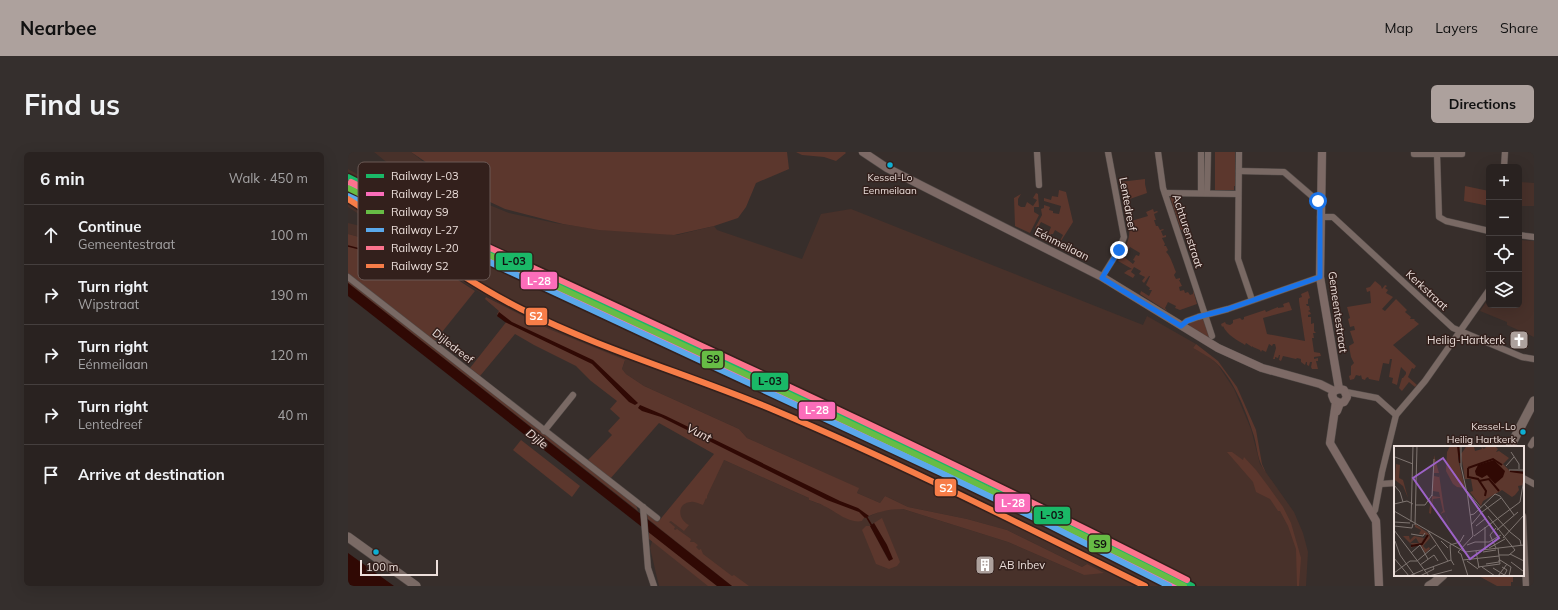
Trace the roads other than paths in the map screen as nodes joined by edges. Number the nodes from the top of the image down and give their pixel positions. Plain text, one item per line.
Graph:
1 (865, 152) edge
2 (1037, 152) edge
3 (1108, 152) edge
4 (1158, 152) edge
5 (1201, 152) edge
6 (1208, 152) edge
7 (1239, 152) edge
8 (1322, 152) edge
9 (1414, 152) edge
10 (1462, 152) edge
11 (1505, 152) edge
12 (1437, 154) junction
13 (1504, 164) edge
14 (1238, 171) junction
15 (1039, 185) dead end
16 (1165, 192) junction
17 (1204, 193) junction
18 (1238, 194) junction
19 (1320, 203) junction
20 (1320, 217) junction
21 (1486, 230) edge
22 (1522, 235) edge
23 (1534, 237) edge
24 (348, 277) edge
25 (1320, 277) junction
26 (1102, 278) junction
27 (1486, 294) edge
28 (1252, 300) junction
29 (1205, 315) junction
30 (1181, 326) junction
31 (1460, 332) junction
32 (1212, 336) dead end
33 (1534, 358) edge
34 (1337, 379) junction
35 (1326, 386) junction
36 (1340, 391) junction
37 (573, 395) dead end
38 (1534, 401) edge
39 (1338, 403) junction
40 (1396, 415) junction
41 (544, 431) junction
42 (1511, 446) edge
43 (1524, 479) edge
44 (1394, 483) edge
45 (1380, 484) junction
46 (1534, 484) edge
47 (645, 509) junction
48 (1372, 514) junction
49 (657, 518) dead end
50 (348, 538) edge
51 (1524, 539) edge
52 (1442, 576) edge
53 (416, 586) edge
54 (654, 586) edge
55 (1379, 586) edge
56 (1429, 586) edge
57 (1526, 586) edge

1 - 26 street, Eénmeilaan
2 - 15 street
3 - 26 street, Lentedreef
4 - 16 street, Achturenstraat
5 - 17 street
6 - 17 street
7 - 14 street
8 - 19 street, Gemeentestraat
9 - 12 street
10 - 12 street
11 - 13 street
12 - 21 street
14 - 18 street
14 - 19 street
16 - 17 street
16 - 29 street, Achturenstraat
17 - 18 street
18 - 28 street
19 - 20 street, Gemeentestraat
20 - 25 street, Gemeentestraat
20 - 31 street, Kerkstraat
22 - 23 street
24 - 41 street, Dijledreef
25 - 28 street
25 - 34 street, Gemeentestraat
26 - 30 street, Eénmeilaan
27 - 31 street
28 - 29 street
29 - 30 street
29 - 32 street, Achturenstraat
30 - 35 street, Eénmeilaan
31 - 33 street, Kerkstraat
31 - 40 street
34 - 35 street
34 - 36 street, Gemeentestraat
35 - 36 street, Eénmeilaan
36 - 39 street, Gemeentestraat
36 - 39 street
36 - 40 street
37 - 41 street
38 - 42 main road
39 - 48 street
40 - 45 street
41 - 47 street, Dijledreef
43 - 46 street
44 - 45 street
45 - 48 street
47 - 49 street, Dijledreef
47 - 54 street
48 - 55 street
50 - 53 main road
51 - 57 street
52 - 56 main road

